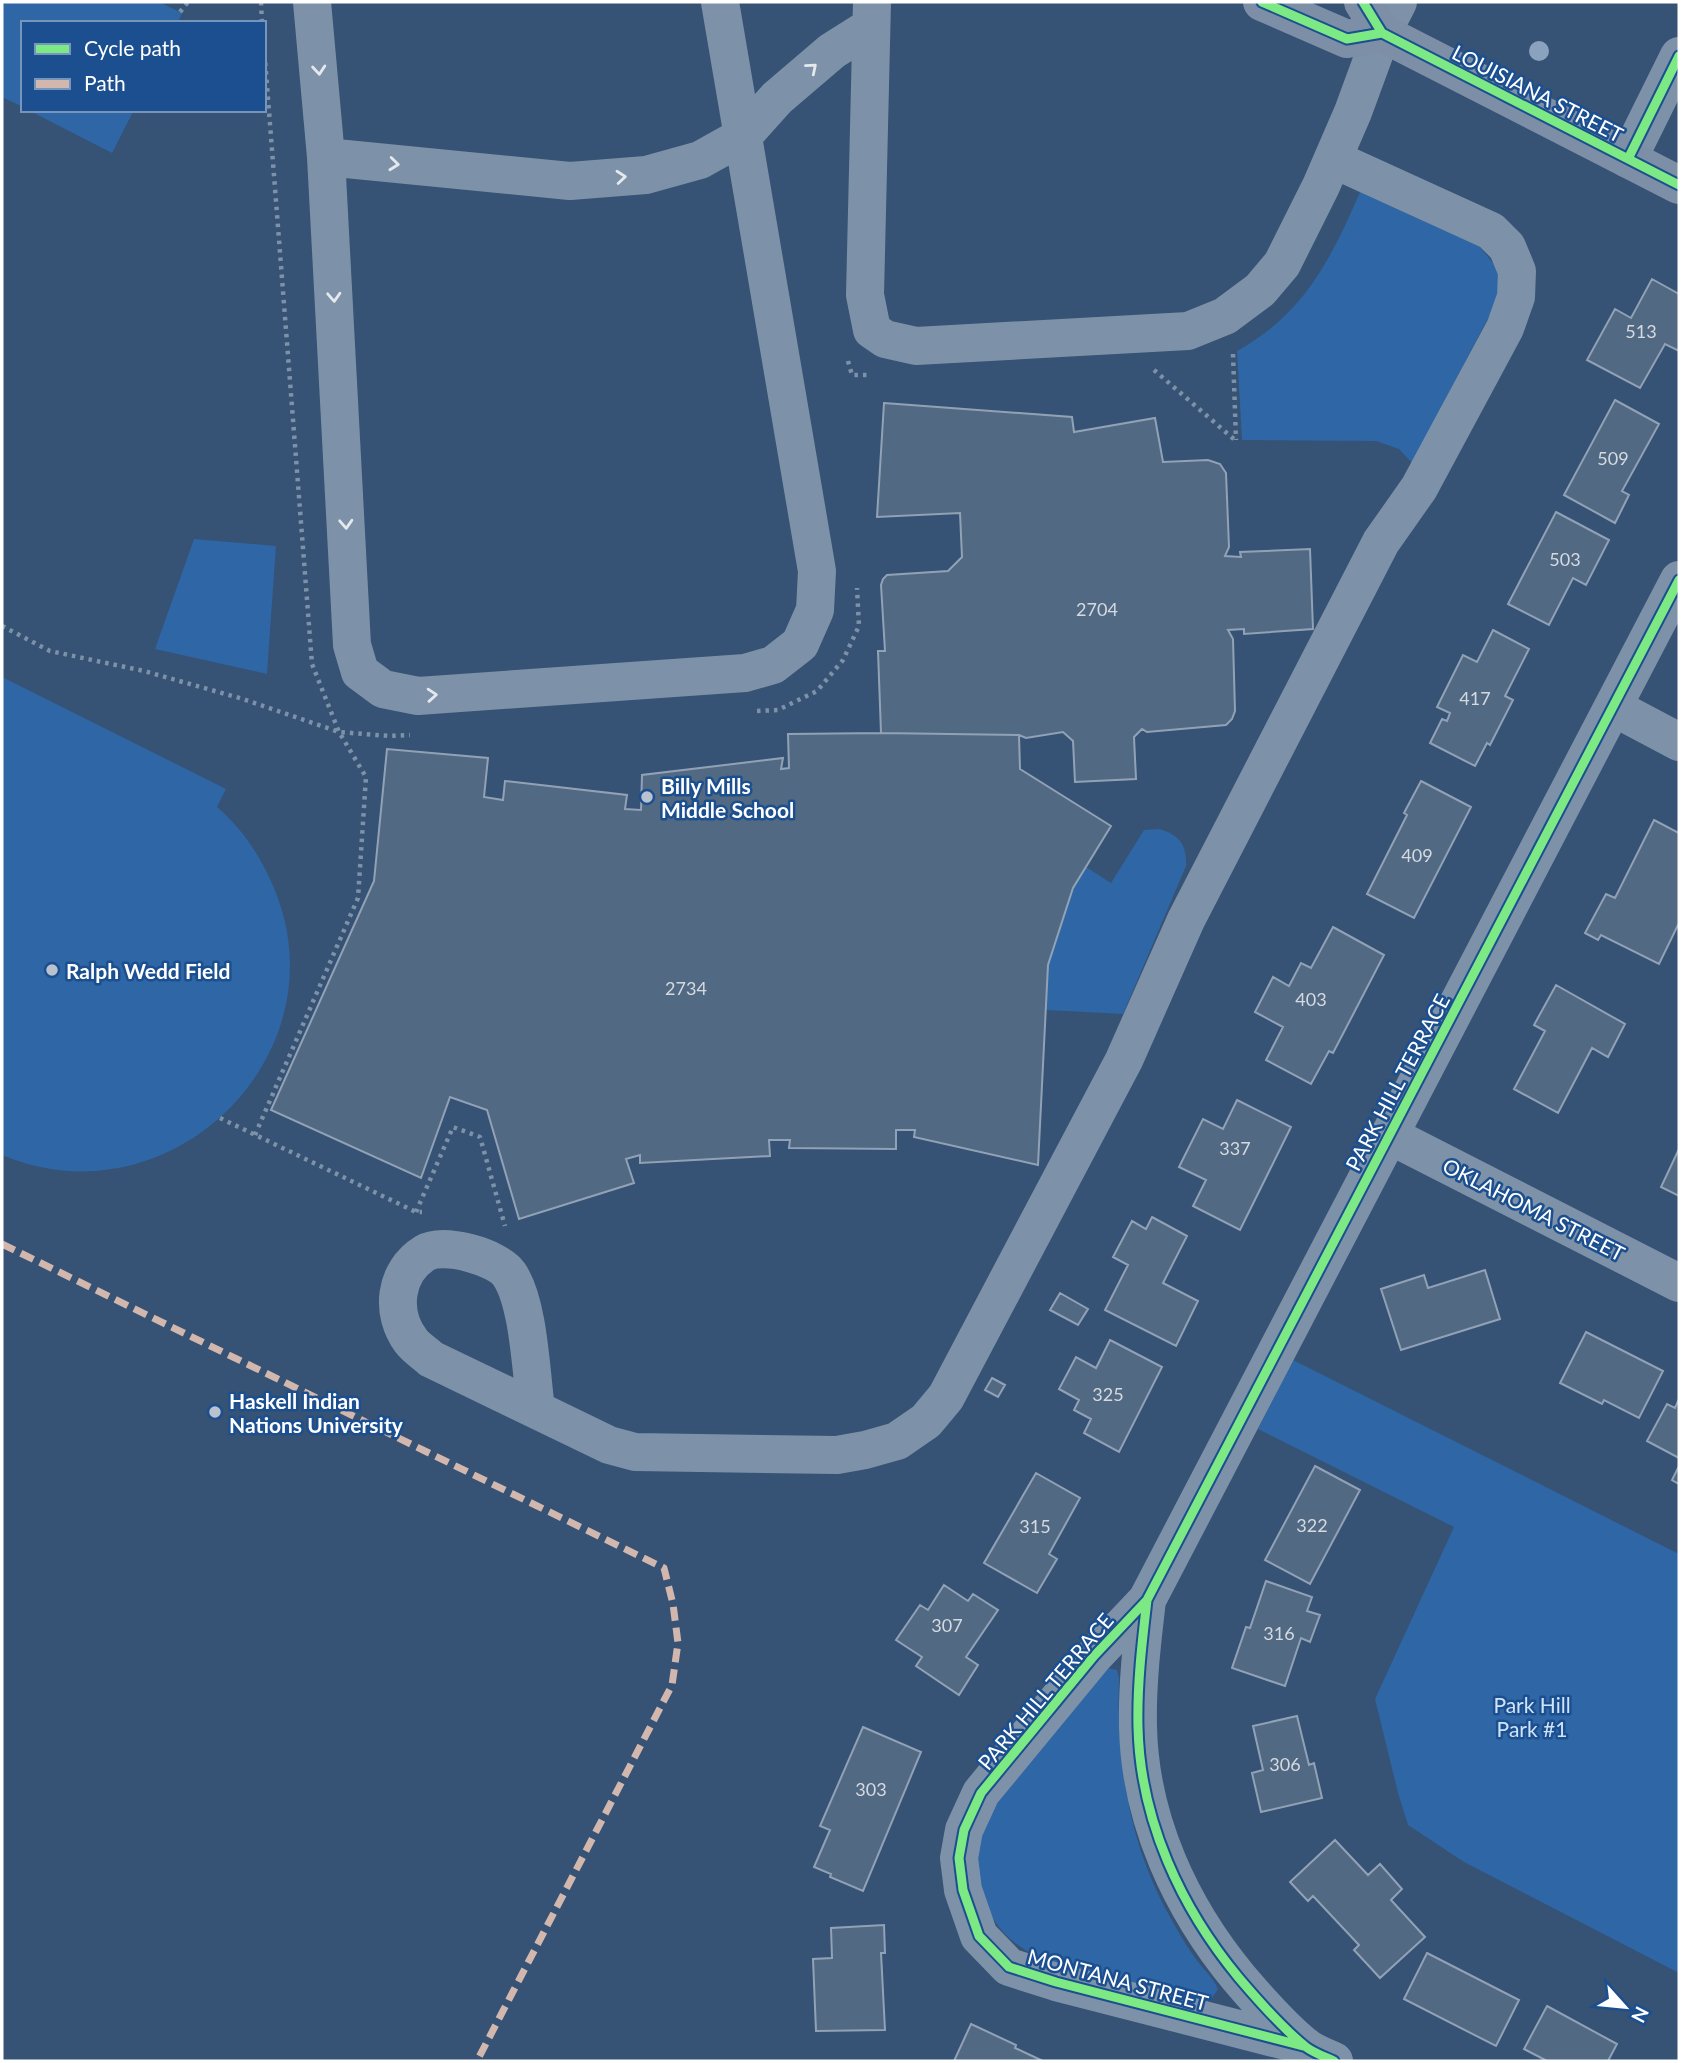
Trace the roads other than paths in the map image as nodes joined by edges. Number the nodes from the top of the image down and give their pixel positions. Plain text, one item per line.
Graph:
1 (312, 2) edge
2 (720, 2) edge
3 (1262, 2) edge
4 (1381, 12) edge
5 (871, 14) edge
6 (1679, 56) edge
7 (743, 136) junction
8 (327, 157) junction
9 (1333, 159) junction
10 (1628, 159) junction
11 (1679, 185) edge
12 (1679, 580) edge
13 (1613, 707) junction
14 (1679, 741) edge
15 (1389, 1135) junction
16 (1679, 1283) edge
17 (536, 1409) dead end
18 (1147, 1600) junction
19 (963, 1890) joint
20 (1192, 1910) joint
21 (1320, 2054) edge

1 -> 8 street
2 - 7 street
3 - 4 main road
4 - 9 street
4 - 10 main road, LOUISIANA STREET
7 -> 5 street
5 - 9 street
6 - 10 street
8 -> 7 street
8 -> 7 street
9 - 17 street
10 - 11 main road, LOUISIANA STREET
12 - 13 street, PARK HILL TERRACE
13 - 14 street
13 - 15 street, PARK HILL TERRACE
15 - 16 street, OKLAHOMA STREET
15 - 18 street, PARK HILL TERRACE
18 - 19 street, PARK HILL TERRACE
18 - 20 street, PARK HILL TERRACE
19 - 21 street, MONTANA STREET
20 - 21 street, MONTANA STREET

